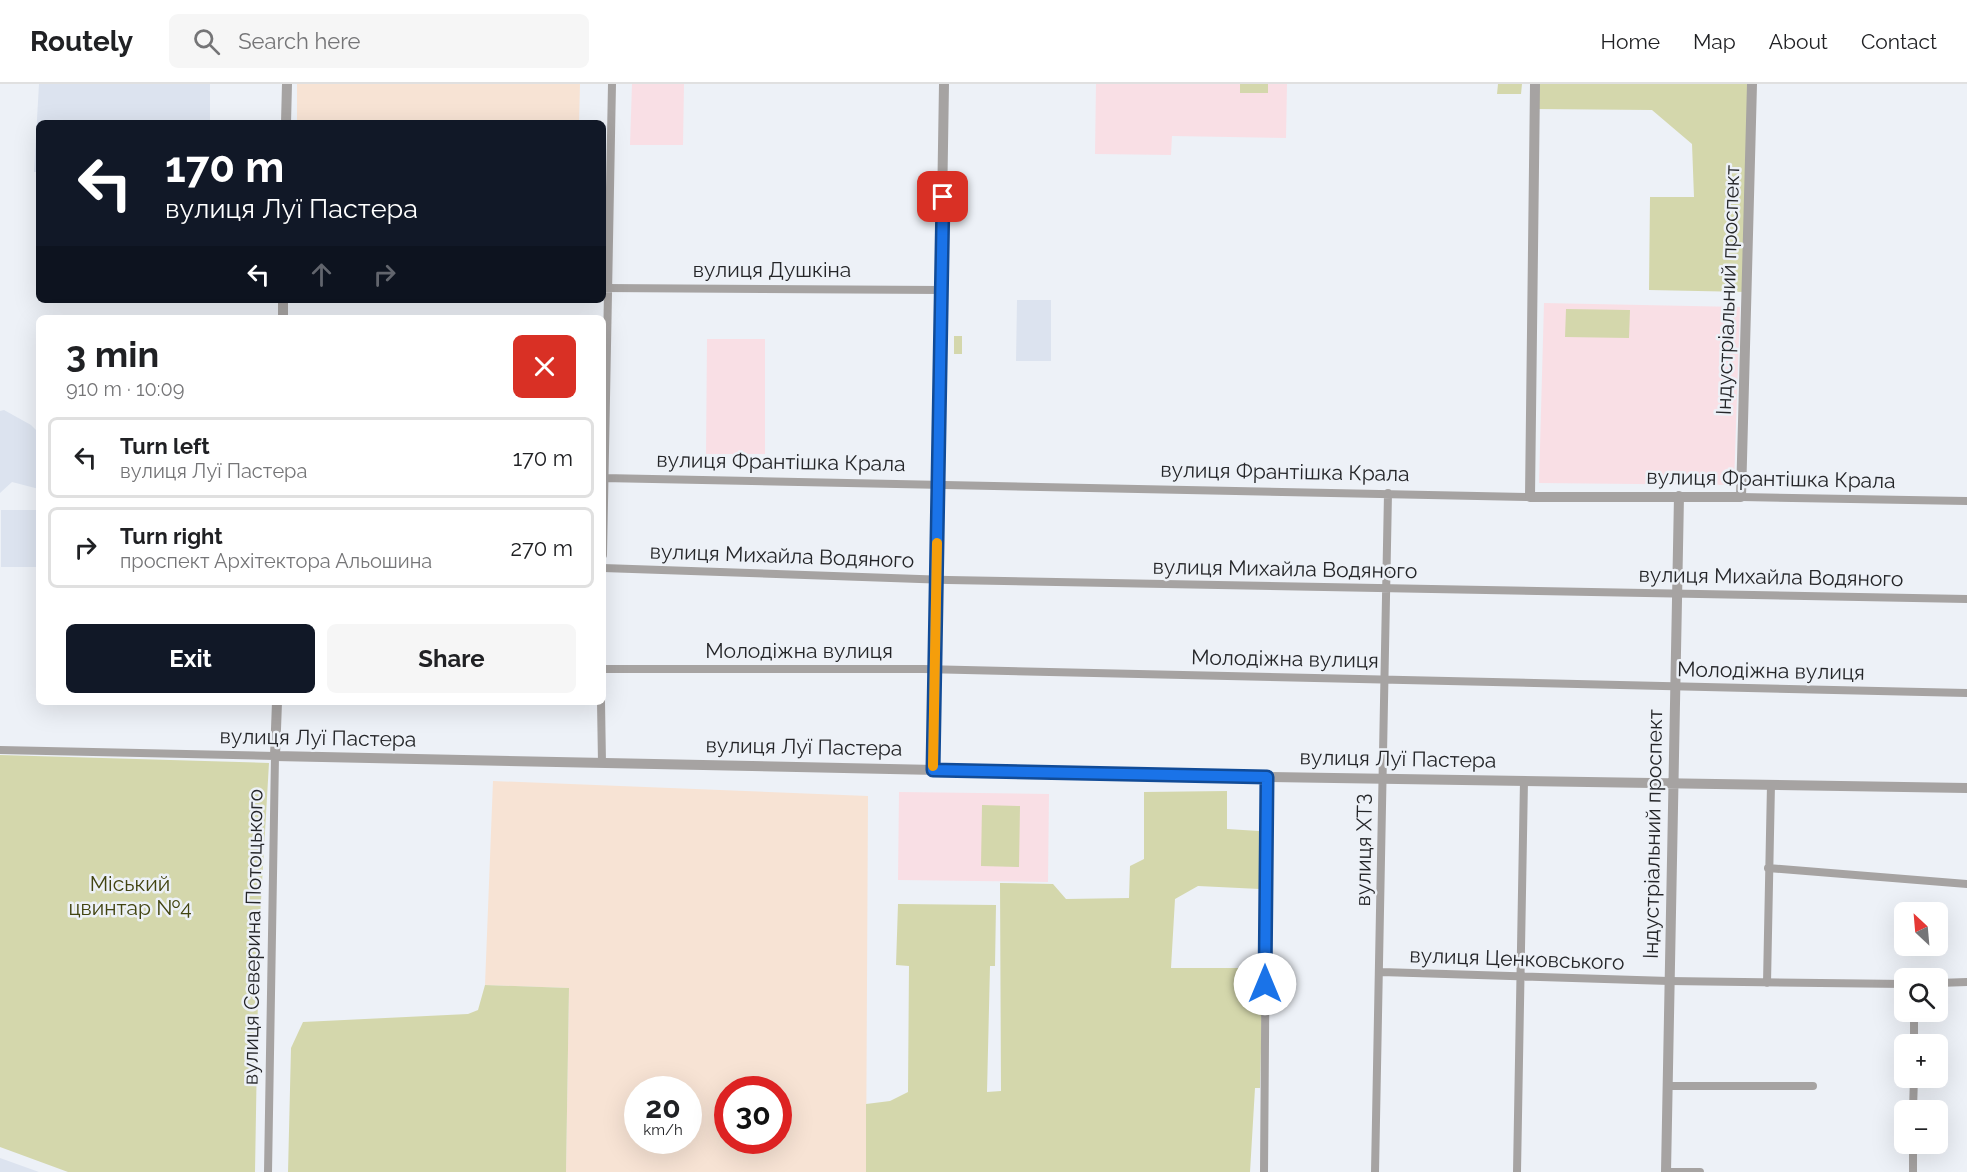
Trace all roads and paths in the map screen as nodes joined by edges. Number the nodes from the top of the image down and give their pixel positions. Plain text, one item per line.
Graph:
1 (287, 84) edge
2 (612, 84) edge
3 (944, 84) edge
4 (1535, 84) edge
5 (1752, 84) edge
6 (286, 120) edge
7 (606, 288) edge
8 (941, 290) junction
9 (606, 478) edge
10 (938, 484) junction
11 (1389, 493) junction
12 (1679, 496) junction
13 (1530, 497) junction
14 (1741, 497) junction
15 (1967, 501) edge
16 (606, 568) edge
17 (936, 579) junction
18 (1387, 589) junction
19 (1677, 593) junction
20 (1967, 599) edge
21 (606, 669) edge
22 (934, 669) junction
23 (1386, 680) junction
24 (1676, 687) junction
25 (1967, 693) edge
26 (277, 705) edge
27 (601, 705) edge
28 (0, 750) edge
29 (275, 756) junction
30 (602, 763) junction
31 (933, 770) junction
32 (1267, 777) junction
33 (1383, 778) junction
34 (1524, 780) junction
35 (1674, 782) junction
36 (1771, 784) junction
37 (1967, 788) edge
38 (1768, 868) junction
39 (1967, 884) edge
40 (1381, 972) junction
41 (1522, 978) junction
42 (1670, 981) junction
43 (1967, 982) edge
44 (1767, 983) junction
45 (1948, 983) edge
46 (1894, 984) edge
47 (1667, 1086) junction
48 (1813, 1086) dead end
49 (1913, 1154) edge
50 (268, 1172) edge
51 (1264, 1172) edge
52 (1375, 1172) edge
53 (1517, 1172) edge
54 (1666, 1172) edge
55 (1700, 1172) edge
56 (1913, 1172) edge

1 - 6 street
2 - 7 street
3 - 8 street
4 - 13 street
5 - 14 street, Індустріальний проспект
7 - 8 street, вулиця Душкіна
8 - 10 street
9 - 10 street, вулиця Франтішка Крала
10 - 11 street, вулиця Франтішка Крала
10 - 17 street
11 - 13 street, вулиця Франтішка Крала
11 - 18 street, вулиця ХТЗ
12 - 13 street, вулиця Франтішка Крала
12 - 14 street, вулиця Франтішка Крала
12 - 19 street, Індустріальний проспект
14 - 15 street, вулиця Франтішка Крала
16 - 17 street, вулиця Михайла Водяного
17 - 18 street, вулиця Михайла Водяного
17 - 22 street
18 - 19 street, вулиця Михайла Водяного
18 - 23 street, вулиця ХТЗ
19 - 20 street, вулиця Михайла Водяного
19 - 24 street, Індустріальний проспект
21 - 22 street, Молодіжна вулиця
22 - 23 street, Молодіжна вулиця
22 - 31 street
23 - 24 street, Молодіжна вулиця
23 - 33 street, вулиця ХТЗ
24 - 25 street, Молодіжна вулиця
24 - 35 street, Індустріальний проспект
26 - 29 street, вулиця Северина Потоцького
27 - 30 street
28 - 29 street, вулиця Луї Пастера
29 - 30 street, вулиця Луї Пастера
29 - 50 street, вулиця Северина Потоцького
30 - 31 street, вулиця Луї Пастера
31 - 32 street, вулиця Луї Пастера
32 - 33 street, вулиця Луї Пастера
32 - 51 street
33 - 34 street, вулиця Луї Пастера
33 - 40 street, вулиця ХТЗ
34 - 35 street, вулиця Луї Пастера
34 - 41 street
35 - 36 street, вулиця Луї Пастера
35 - 42 street, Індустріальний проспект
36 - 37 street, вулиця Луї Пастера
36 - 38 street
38 - 39 street
38 - 44 street
40 - 41 street, вулиця Ценковського
40 - 52 street, вулиця ХТЗ
41 - 42 street, вулиця Ценковського
41 - 53 street
42 - 44 street, вулиця Ценковського
42 - 47 street, Індустріальний проспект
43 - 45 street
44 - 46 street, вулиця Ценковського
47 - 48 street
47 - 54 street, Індустріальний проспект
49 - 56 street
54 - 55 street

